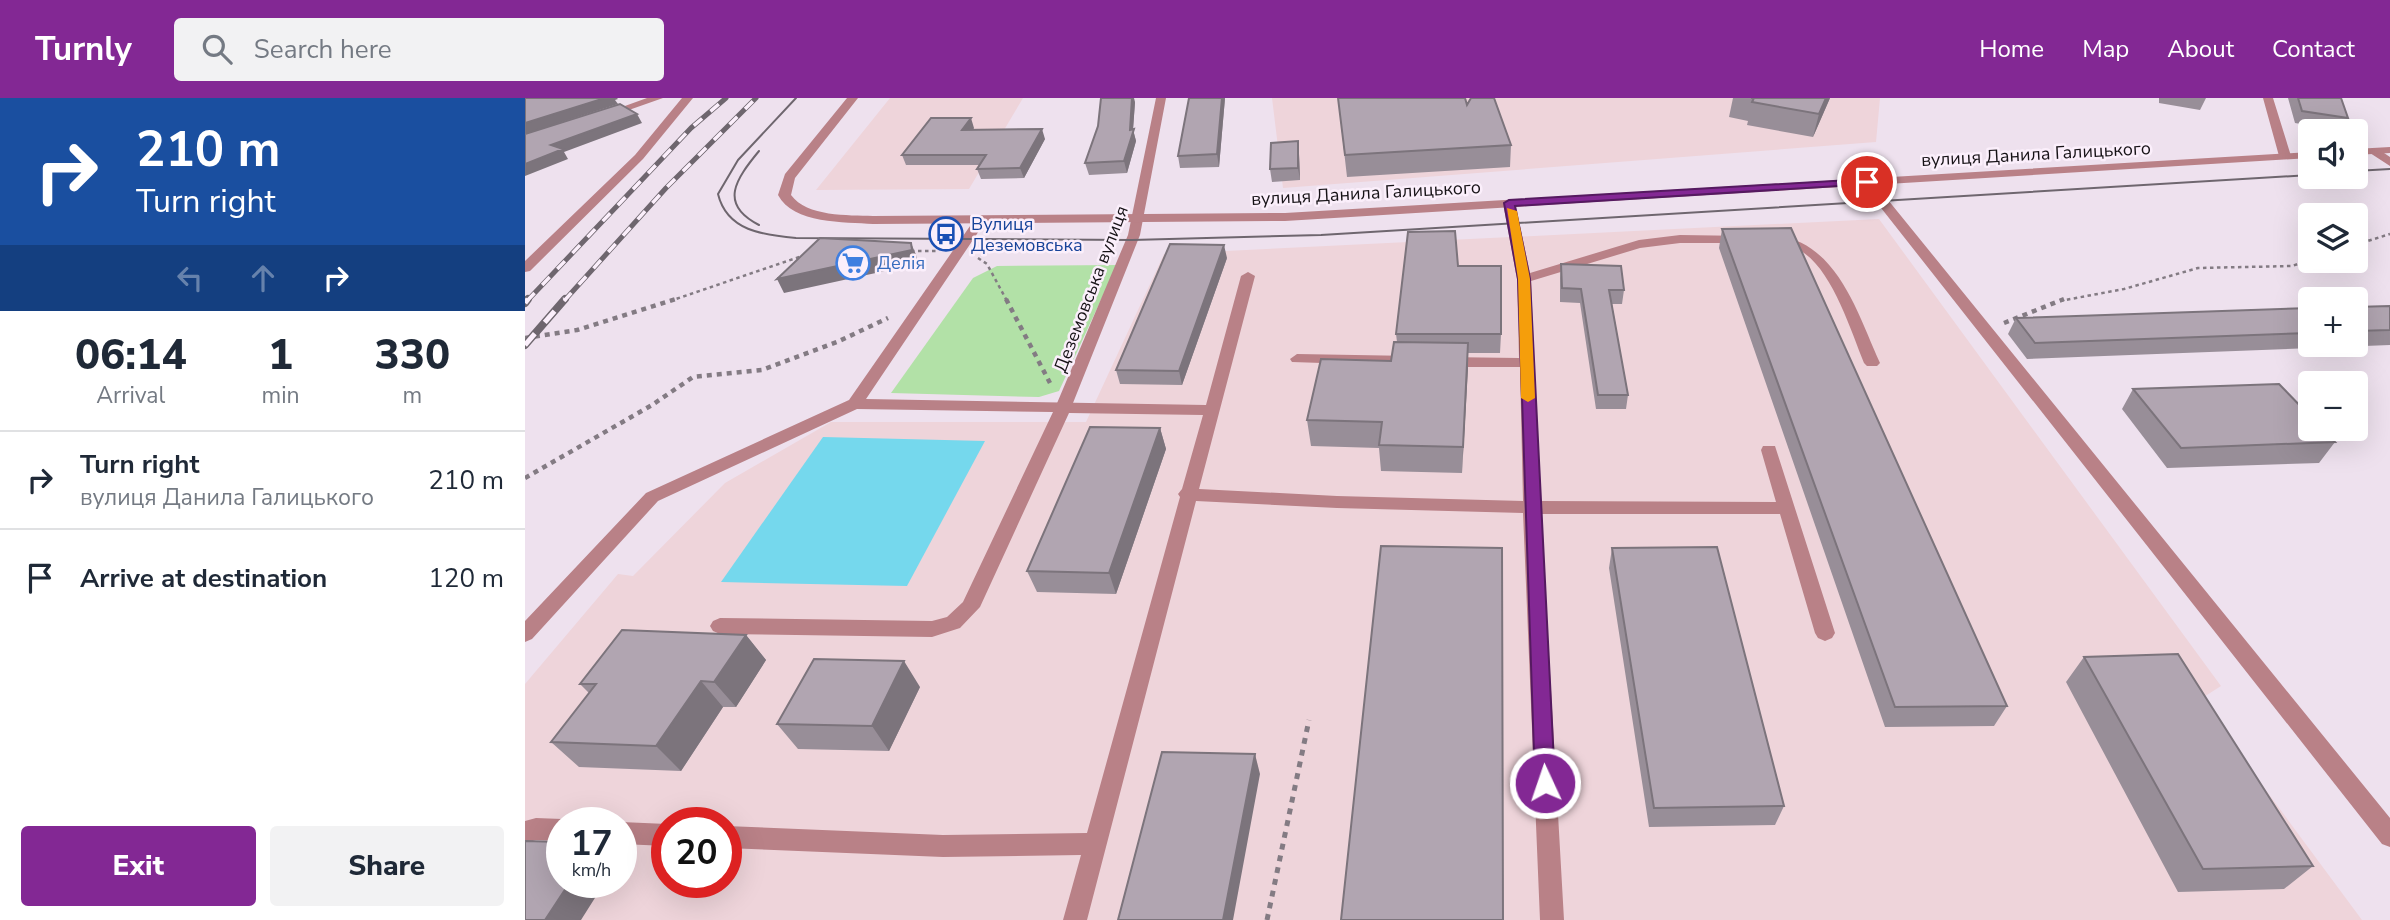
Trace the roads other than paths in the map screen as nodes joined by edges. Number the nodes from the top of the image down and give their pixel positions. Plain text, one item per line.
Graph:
1 (658, 98) edge
2 (688, 98) edge
3 (853, 98) edge
4 (1161, 98) edge
5 (2267, 98) edge
6 (591, 120) edge
7 (2390, 150) edge
8 (2368, 151) edge
9 (2374, 151) junction
10 (2298, 155) edge
11 (2285, 156) junction
12 (2390, 162) edge
13 (1867, 182) junction
14 (1509, 203) junction
15 (981, 219) junction
16 (1138, 220) junction
17 (525, 268) edge
18 (1248, 276) dead end
19 (1524, 279) junction
20 (1297, 359) dead end
21 (1527, 363) junction
22 (1872, 363) dead end
23 (855, 404) junction
24 (1063, 408) junction
25 (1211, 410) junction
26 (1769, 450) dead end
27 (1187, 494) junction
28 (1786, 508) junction
29 (1532, 509) junction
30 (720, 626) dead end
31 (1825, 633) dead end
32 (525, 634) edge
33 (546, 829) edge
34 (525, 832) edge
35 (2390, 836) edge
36 (742, 838) edge
37 (1095, 844) junction
38 (1075, 920) edge
39 (1552, 920) edge

1 - 6 street
2 - 17 street
3 - 15 street, вулиця Данила Галицького
4 - 16 street, Деземовська вулиця
5 - 11 street
7 - 9 street
8 - 9 street
9 - 12 street
10 - 11 street, вулиця Данила Галицького
11 - 13 street, вулиця Данила Галицького
13 - 14 street, вулиця Данила Галицького
13 - 35 street
14 - 16 street, вулиця Данила Галицького
14 - 19 street
15 - 16 street, вулиця Данила Галицького
15 - 23 street
16 - 24 street, Деземовська вулиця
18 - 25 street
19 - 21 street
19 - 22 street
20 - 21 street
21 - 29 street
23 - 24 street
23 - 32 street
24 - 25 street
24 - 30 street, Деземовська вулиця
25 - 27 street
26 - 28 street
27 - 29 street
27 - 37 street
28 - 29 street
28 - 31 street
29 - 39 street
33 - 34 street
36 - 37 street
37 - 38 street

